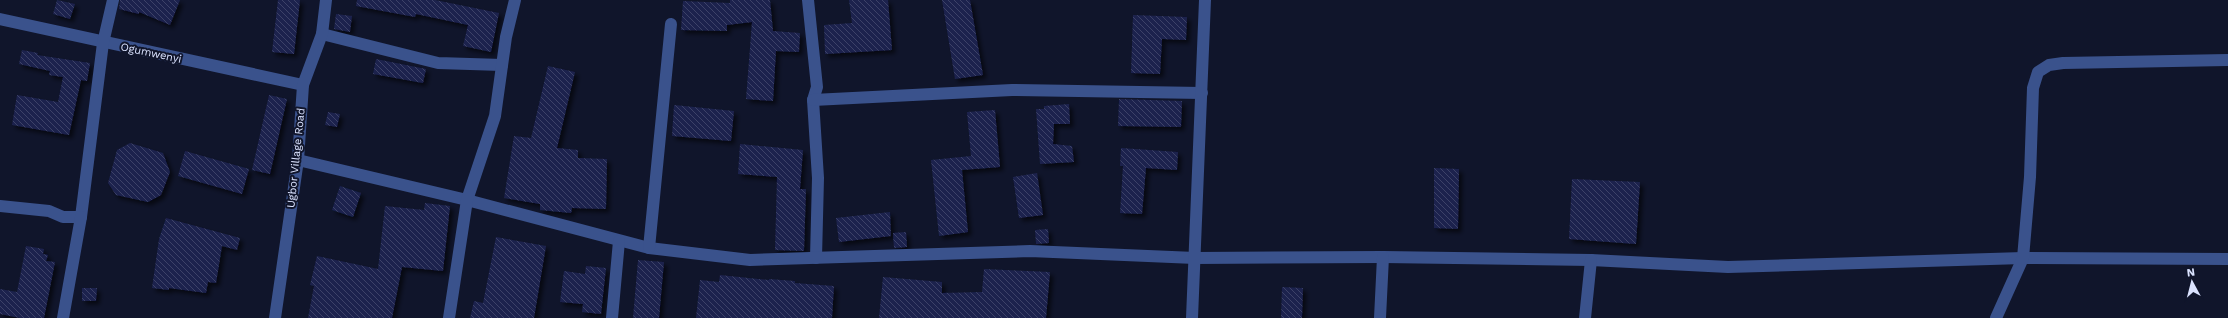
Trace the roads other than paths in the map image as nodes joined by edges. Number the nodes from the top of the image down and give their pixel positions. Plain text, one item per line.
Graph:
1 (113, 0) edge
2 (326, 0) edge
3 (515, 0) edge
4 (808, 0) edge
5 (1205, 0) edge
6 (0, 19) edge
7 (671, 24) dead end
8 (322, 34) junction
9 (102, 43) junction
10 (2228, 60) edge
11 (502, 65) junction
12 (303, 85) junction
13 (1202, 93) junction
14 (813, 100) junction
15 (298, 160) junction
16 (467, 200) junction
17 (0, 206) edge
18 (81, 218) junction
19 (619, 241) junction
20 (649, 248) junction
21 (1383, 257) junction
22 (816, 258) junction
23 (1195, 258) junction
24 (2023, 258) junction
25 (2228, 259) edge
26 (1591, 260) junction
27 (63, 318) edge
28 (274, 318) edge
29 (449, 318) edge
30 (612, 318) edge
31 (1192, 318) edge
32 (1380, 318) edge
33 (1585, 318) edge
34 (1996, 318) edge

1 - 9 street
2 - 8 street, Ugbor Village Road
3 - 11 street
4 - 14 street
5 - 13 street
6 - 9 street, Ogumwenyi
7 - 20 street
8 - 11 street
8 - 12 street, Ugbor Village Road
9 - 12 street, Ogumwenyi
9 - 18 street
10 - 24 street
11 - 16 street
12 - 15 street, Ugbor Village Road
13 - 14 street
13 - 23 street
14 - 22 street
15 - 16 street
15 - 28 street, Ugbor Village Road
16 - 19 street
16 - 29 street
17 - 18 street
18 - 27 street
19 - 20 street
19 - 30 street
20 - 22 street
21 - 23 street
21 - 26 street
21 - 32 street
22 - 23 street
23 - 31 street
24 - 25 street
24 - 26 street
24 - 34 street
26 - 33 street

